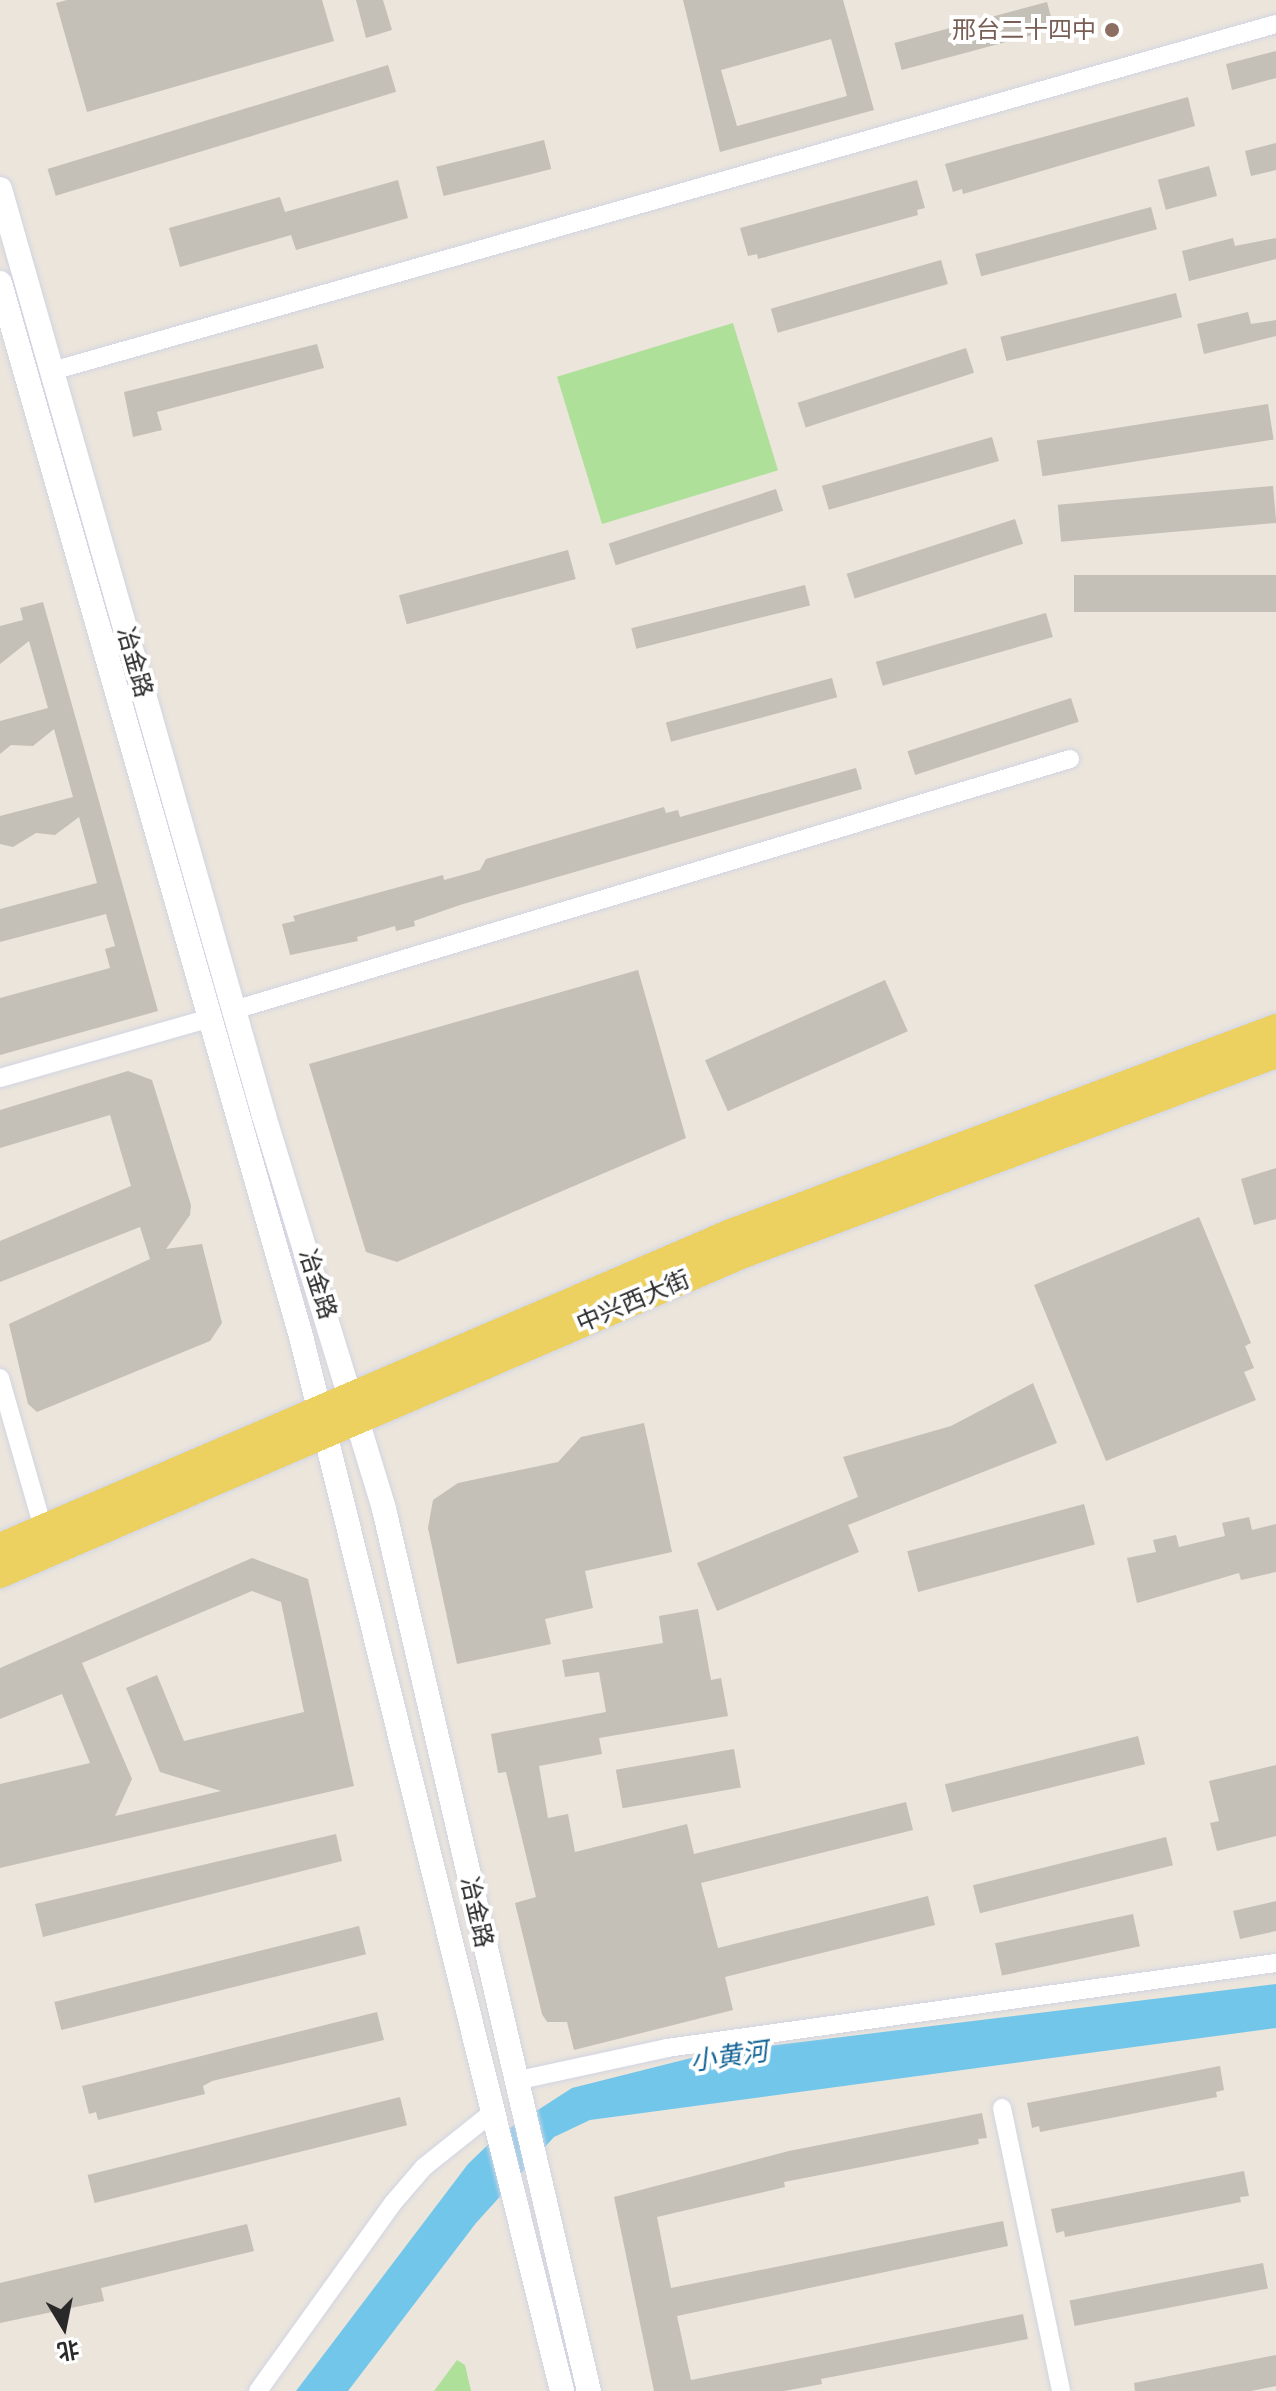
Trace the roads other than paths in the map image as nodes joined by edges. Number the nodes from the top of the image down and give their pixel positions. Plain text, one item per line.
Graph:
1 (1276, 24) edge
2 (0, 189) edge
3 (0, 283) edge
4 (52, 371) junction
5 (1070, 759) dead end
6 (234, 1010) junction
7 (210, 1018) junction
8 (1276, 1028) edge
9 (1276, 1054) edge
10 (0, 1078) edge
11 (0, 1378) edge
12 (355, 1407) junction
13 (323, 1421) junction
14 (43, 1528) junction
15 (0, 1547) edge
16 (0, 1574) edge
17 (1276, 1963) edge
18 (515, 2081) junction
19 (1002, 2108) dead end
20 (496, 2121) junction
21 (258, 2391) edge
22 (562, 2391) edge
23 (589, 2391) edge
24 (1061, 2391) edge

1 - 4 street
2 - 4 street, 冶金路
3 - 7 street, 冶金路
4 - 6 street, 冶金路
5 - 6 street
6 - 12 street, 冶金路
7 - 10 street
7 - 13 street, 冶金路
8 - 12 main road, 中兴西大街
9 - 12 main road, 中兴西大街
11 - 14 street
12 - 13 main road, 中兴西大街
12 - 18 street, 冶金路
13 - 14 main road, 中兴西大街
13 - 16 main road, 中兴西大街
13 - 20 street, 冶金路
14 - 15 main road, 中兴西大街
17 - 18 street
18 - 23 street, 冶金路
19 - 24 street
20 - 21 street
20 - 22 street, 冶金路

